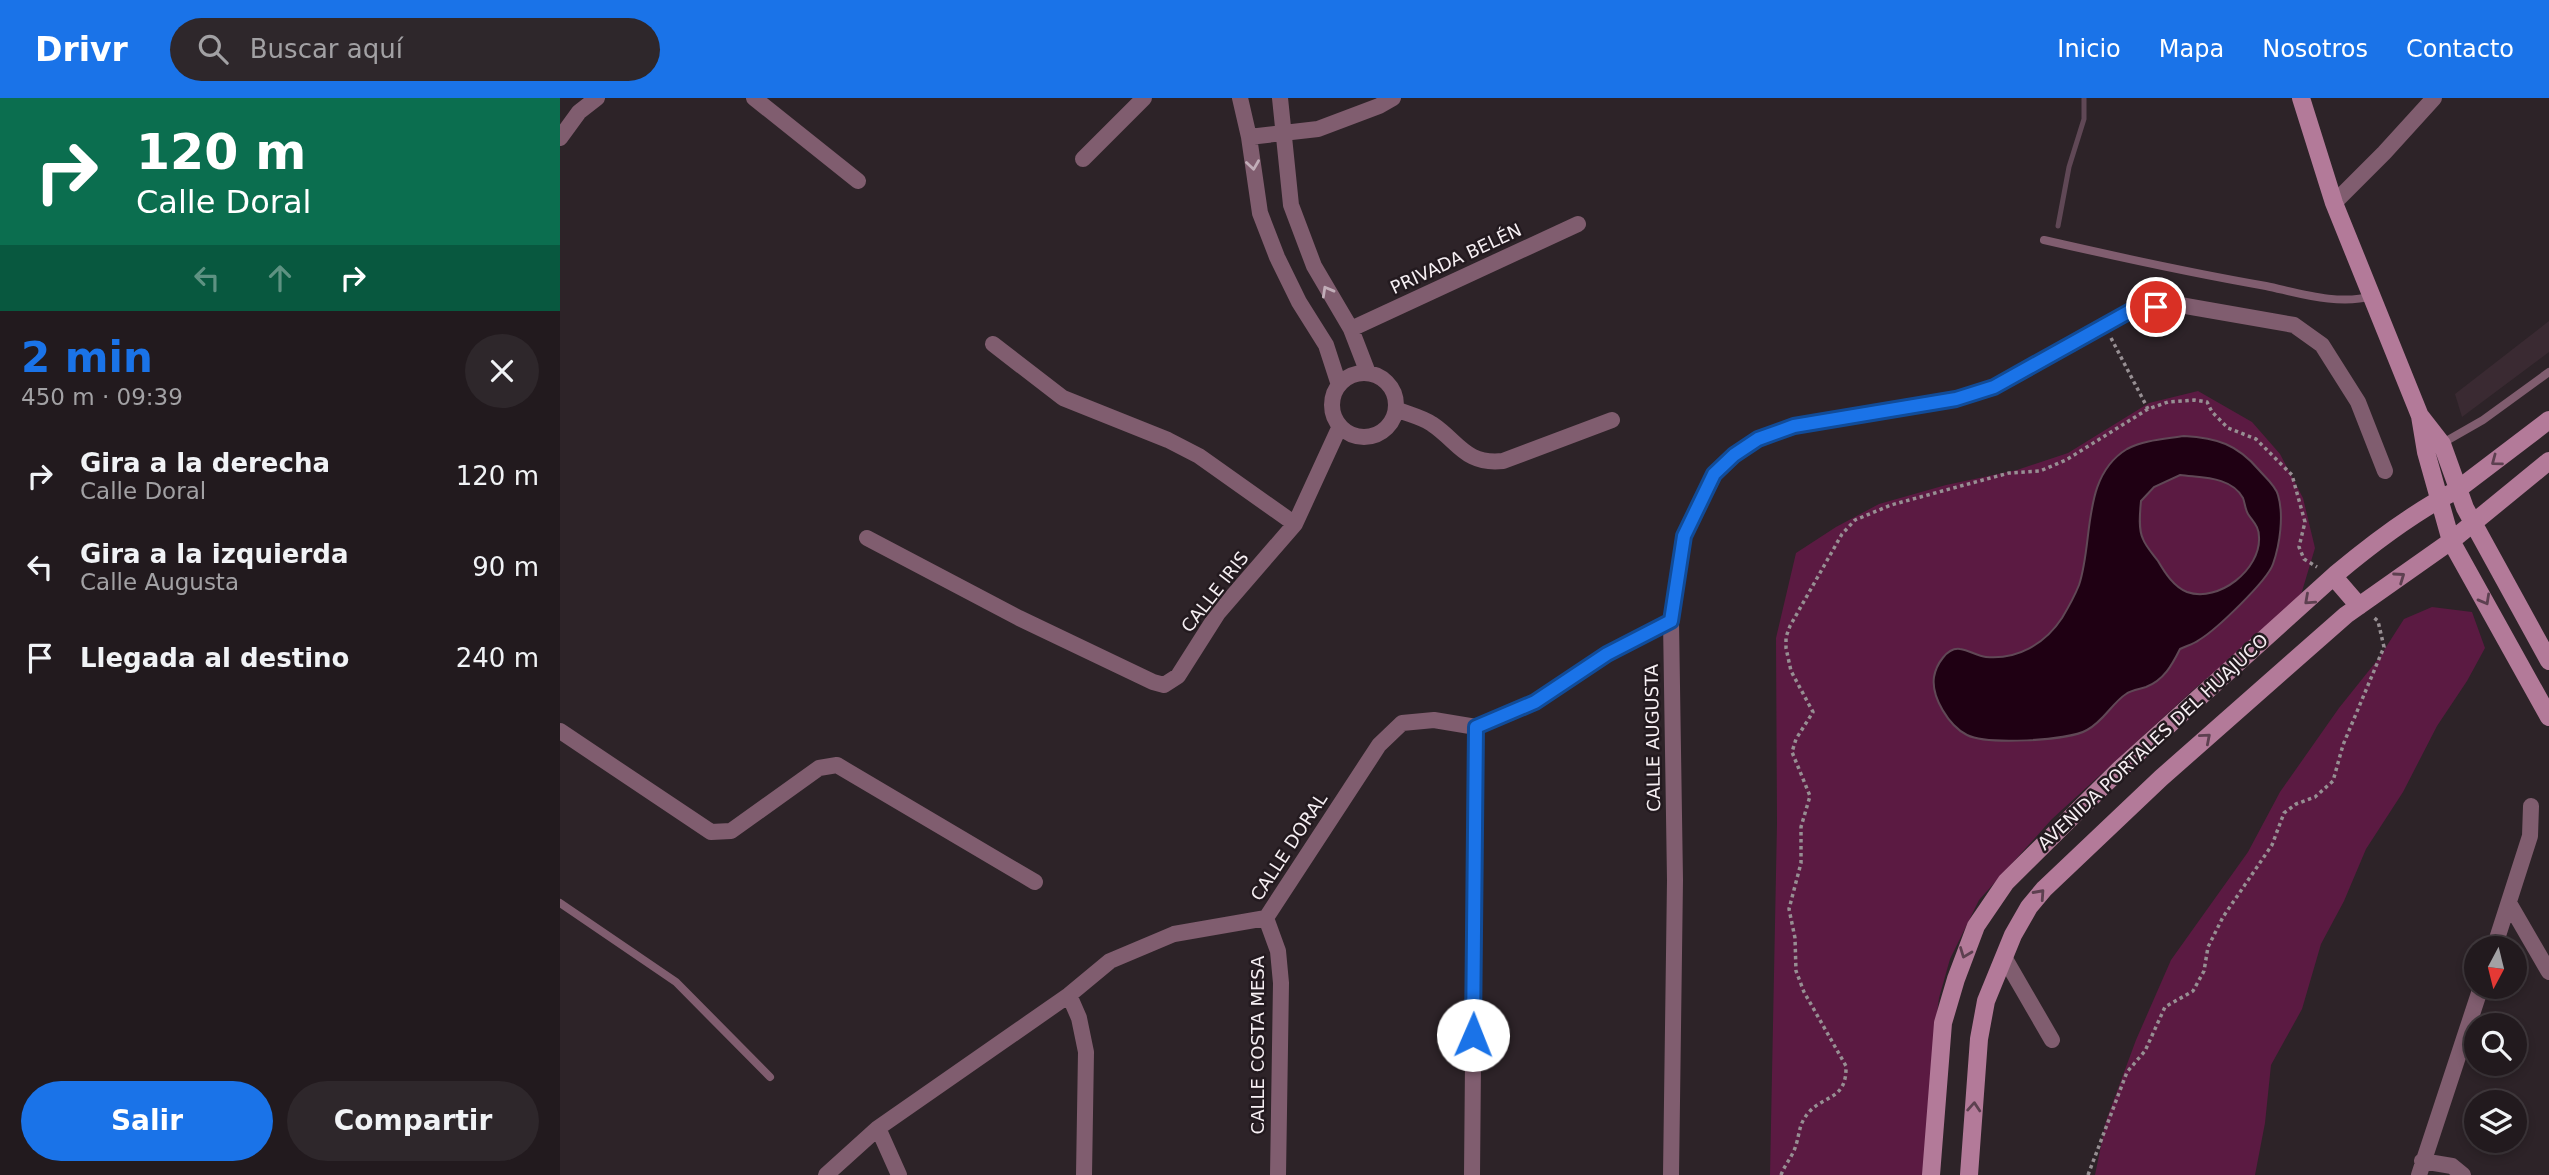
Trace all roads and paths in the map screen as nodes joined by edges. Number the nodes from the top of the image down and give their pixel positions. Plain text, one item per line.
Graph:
1 (597, 98) edge
2 (754, 98) edge
3 (1144, 98) edge
4 (1240, 98) edge
5 (1280, 98) edge
6 (1393, 98) edge
7 (2301, 98) edge
8 (2434, 98) edge
9 (1282, 133) junction
10 (1249, 137) junction
11 (560, 138) edge
12 (1083, 159) dead end
13 (859, 181) dead end
14 (2334, 203) junction
15 (1578, 224) dead end
16 (2044, 240) dead end
17 (2372, 296) junction
18 (2105, 327) junction
19 (1351, 329) junction
20 (993, 344) dead end
21 (2549, 372) edge
22 (1368, 373) junction
23 (1339, 385) junction
24 (1396, 409) junction
25 (2148, 409) junction
26 (2420, 416) junction
27 (1612, 420) dead end
28 (2549, 421) edge
29 (1340, 426) junction
30 (2442, 444) junction
31 (2426, 452) junction
32 (2549, 461) edge
33 (2385, 471) dead end
34 (2457, 490) junction
35 (2440, 499) junction
36 (2472, 523) junction
37 (1295, 524) junction
38 (867, 538) dead end
39 (2451, 541) junction
40 (2334, 577) junction
41 (2359, 606) junction
42 (1671, 621) junction
43 (2549, 661) edge
44 (2549, 717) edge
45 (1476, 727) junction
46 (560, 731) edge
47 (2531, 806) dead end
48 (1035, 882) dead end
49 (560, 902) edge
50 (2509, 904) junction
51 (1266, 918) junction
52 (2498, 936) edge
53 (2004, 957) junction
54 (2549, 972) edge
55 (1069, 995) junction
56 (2477, 999) edge
57 (2052, 1040) dead end
58 (769, 1077) dead end
59 (878, 1128) junction
60 (2420, 1168) edge
61 (826, 1175) edge
62 (900, 1175) edge
63 (1084, 1175) edge
64 (1278, 1175) edge
65 (1472, 1175) edge
66 (1671, 1175) edge
67 (1781, 1175) edge
68 (1931, 1175) edge
69 (1969, 1175) edge
70 (2088, 1175) edge
71 (2463, 1175) edge

1 - 11 street
2 - 13 street
3 - 12 street
4 - 10 street
5 - 9 street
6 - 9 street
7 - 14 street
8 - 14 street
9 - 10 street
19 -> 9 street
10 -> 23 street
14 - 17 street
15 - 19 street, PRIVADA BELÉN
16 - 17 lane
17 - 26 street
18 - 25 path
18 - 33 street, CALLE AUGUSTA
18 - 42 street, CALLE AUGUSTA
19 - 22 street
20 - 37 street
21 - 30 lane
22 - 23 street
22 - 24 street
23 - 29 street
24 - 27 street
24 - 29 street
25 - 40 path
25 - 67 path
26 - 30 street
26 - 31 street
28 -> 34 street, AVENIDA PORTALES DEL HUAJUCO
29 - 37 street, CALLE IRIS
30 - 31 lane
30 - 34 street
31 - 35 street
32 - 36 street, AVENIDA PORTALES DEL HUAJUCO
34 - 35 street, AVENIDA PORTALES DEL HUAJUCO
34 - 36 street
35 - 39 street
35 - 40 street, AVENIDA PORTALES DEL HUAJUCO
36 - 39 street, AVENIDA PORTALES DEL HUAJUCO
36 - 43 street
37 - 38 street, CALLE IRIS
41 -> 39 street, AVENIDA PORTALES DEL HUAJUCO
39 -> 44 street
40 - 41 street
40 -> 68 street, AVENIDA PORTALES DEL HUAJUCO
53 -> 41 street, AVENIDA PORTALES DEL HUAJUCO
41 - 70 path
42 - 45 street
42 - 66 street, CALLE AUGUSTA
45 - 51 street, CALLE DORAL
45 - 65 street
46 - 48 street
47 - 50 street
49 - 58 lane
50 - 52 street
50 - 54 street
51 - 55 street, CALLE DORAL
51 - 64 street, CALLE COSTA MESA
53 - 57 street
69 -> 53 street, AVENIDA PORTALES DEL HUAJUCO
55 - 59 street, CALLE DORAL
55 - 63 street
56 - 60 street
59 - 61 street, CALLE DORAL
59 - 62 street
60 - 71 street

